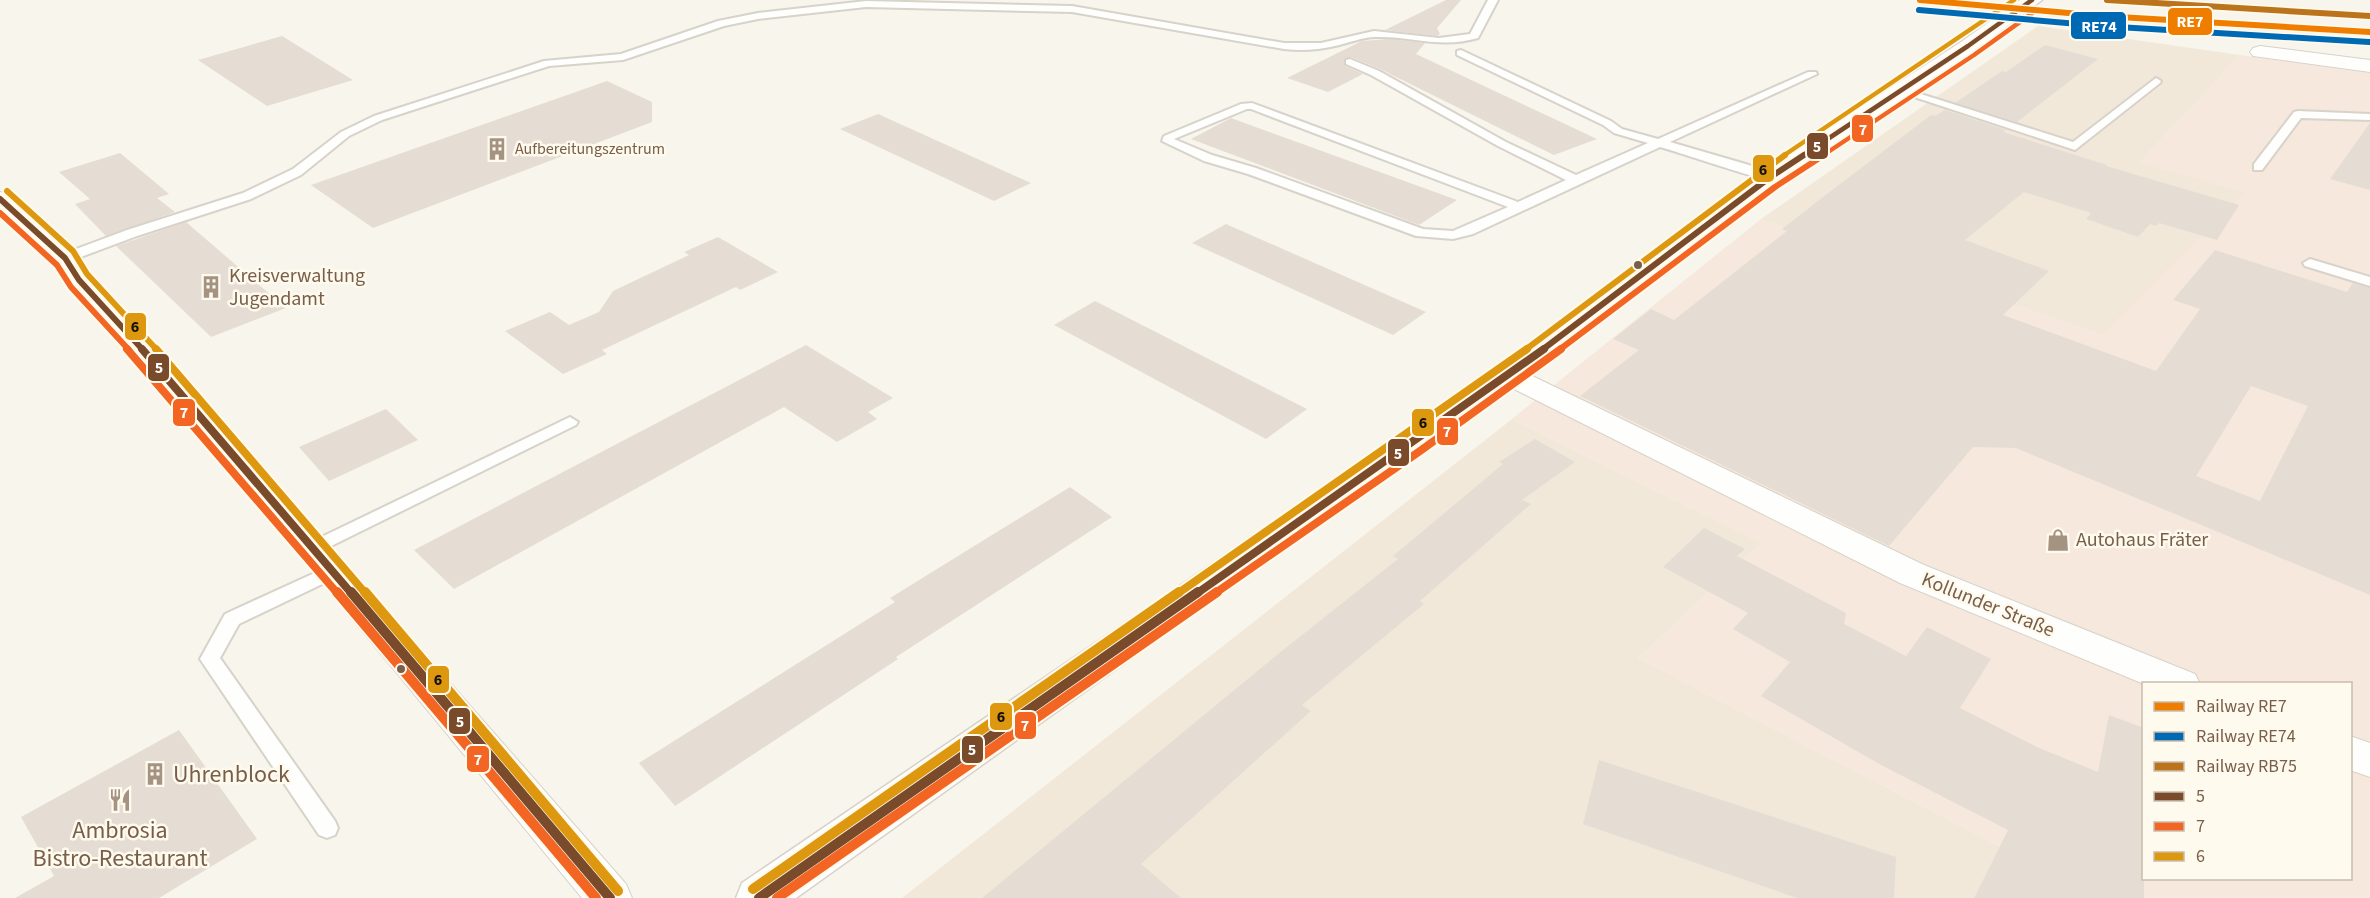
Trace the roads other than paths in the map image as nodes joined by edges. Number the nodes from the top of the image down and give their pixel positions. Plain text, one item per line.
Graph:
1 (1493, 0) edge
2 (2032, 0) edge
3 (1461, 53) dead end
4 (1350, 62) dead end
5 (2370, 66) edge
6 (2273, 70) dead end
7 (1812, 74) dead end
8 (2156, 81) dead end
9 (1900, 91) junction
10 (2370, 117) edge
11 (1660, 144) junction
12 (2258, 166) dead end
13 (1768, 178) junction
14 (1576, 180) junction
15 (0, 199) edge
16 (1518, 207) junction
17 (65, 258) junction
18 (2310, 263) dead end
19 (2370, 282) edge
20 (1508, 375) junction
21 (570, 422) dead end
22 (322, 559) junction
23 (2176, 682) edge
24 (2352, 753) edge
25 (2370, 760) edge
26 (327, 828) dead end
27 (610, 898) edge
28 (759, 898) edge

1 - 17 lane
2 - 9 street
3 - 11 lane
4 - 14 lane
5 - 6 street
7 - 11 lane
8 - 9 lane
9 - 13 street
10 - 12 lane
11 - 13 lane
11 - 14 lane
13 - 20 street
14 - 16 lane
15 - 17 street
16 - 16 lane
17 - 22 street
18 - 19 lane
20 - 23 street, Kollunder Straße
20 - 28 street
21 - 22 lane
22 - 26 lane
22 - 27 street
24 - 25 street

